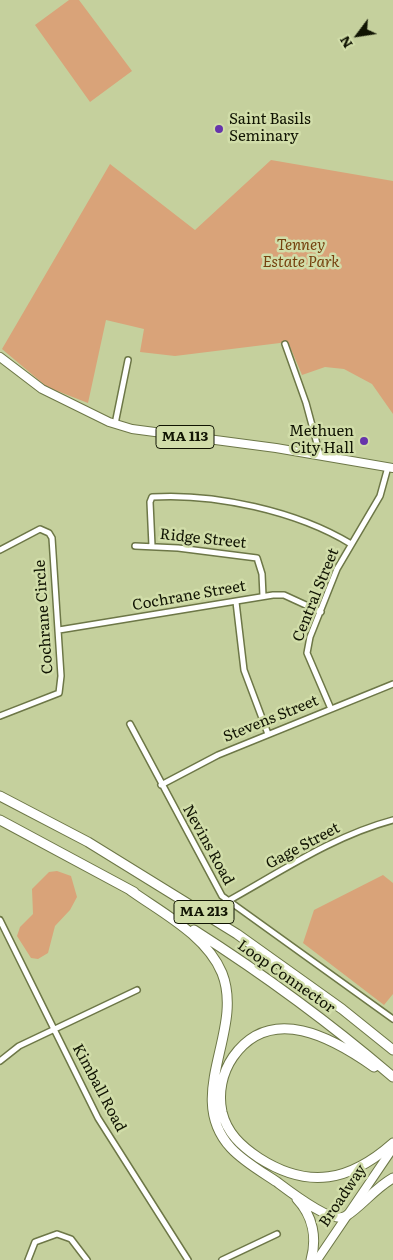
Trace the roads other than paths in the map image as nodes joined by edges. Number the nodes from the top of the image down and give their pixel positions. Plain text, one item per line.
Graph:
1 (285, 344) dead end
2 (1, 359) edge
3 (128, 360) dead end
4 (115, 424) junction
5 (320, 455) junction
6 (390, 467) edge
7 (350, 544) junction
8 (135, 546) dead end
9 (152, 546) junction
10 (0, 550) edge
11 (263, 596) junction
12 (236, 602) junction
13 (320, 612) junction
14 (59, 630) junction
15 (393, 684) edge
16 (331, 709) junction
17 (0, 716) edge
18 (130, 724) dead end
19 (268, 734) junction
20 (162, 784) junction
21 (0, 796) edge
22 (0, 820) edge
23 (393, 820) edge
24 (130, 890) junction
25 (228, 901) junction
26 (0, 920) edge
27 (137, 990) dead end
28 (393, 1019) edge
29 (55, 1030) junction
30 (393, 1050) edge
31 (0, 1061) edge
32 (393, 1077) edge
33 (393, 1081) edge
34 (393, 1143) edge
35 (393, 1148) edge
36 (393, 1178) edge
37 (286, 1188) junction
38 (345, 1218) junction
39 (277, 1234) dead end
40 (233, 1258) edge
41 (28, 1260) edge
42 (86, 1260) edge
43 (188, 1260) edge
44 (222, 1260) edge
45 (311, 1260) edge
46 (317, 1260) edge

1 - 5 street
2 - 4 main road, MA 113
3 - 4 street
4 - 5 main road, MA 113
5 - 6 main road, MA 113
6 - 7 street, Central Street
7 - 9 street
7 - 13 street, Central Street
8 - 9 street, Ridge Street
9 - 11 street, Ridge Street
10 - 14 street, Cochrane Circle
11 - 12 street, Cochrane Street
11 - 13 street, Cochrane Street
12 - 14 street, Cochrane Street
12 - 19 street
13 - 16 street, Central Street
14 - 17 street, Cochrane Circle
15 - 16 street, Stevens Street
16 - 19 street, Stevens Street
18 - 20 street, Nevins Road
19 - 20 street, Stevens Street
20 - 25 street, Nevins Road
21 - 30 highway, Loop Connector / MA 213
22 - 24 highway, Loop Connector / MA 213
23 - 25 street, Gage Street
24 - 32 highway, Loop Connector / MA 213
24 - 37 highway
25 - 28 street, Nevins Road
26 - 29 street, Kimball Road
27 - 29 street
29 - 31 street
29 - 43 street, Kimball Road
33 - 34 highway
35 - 38 main road, Broadway
36 - 38 highway
37 - 38 highway
37 - 45 highway
38 - 46 main road, Broadway
39 - 40 street
40 - 44 street
41 - 42 street

